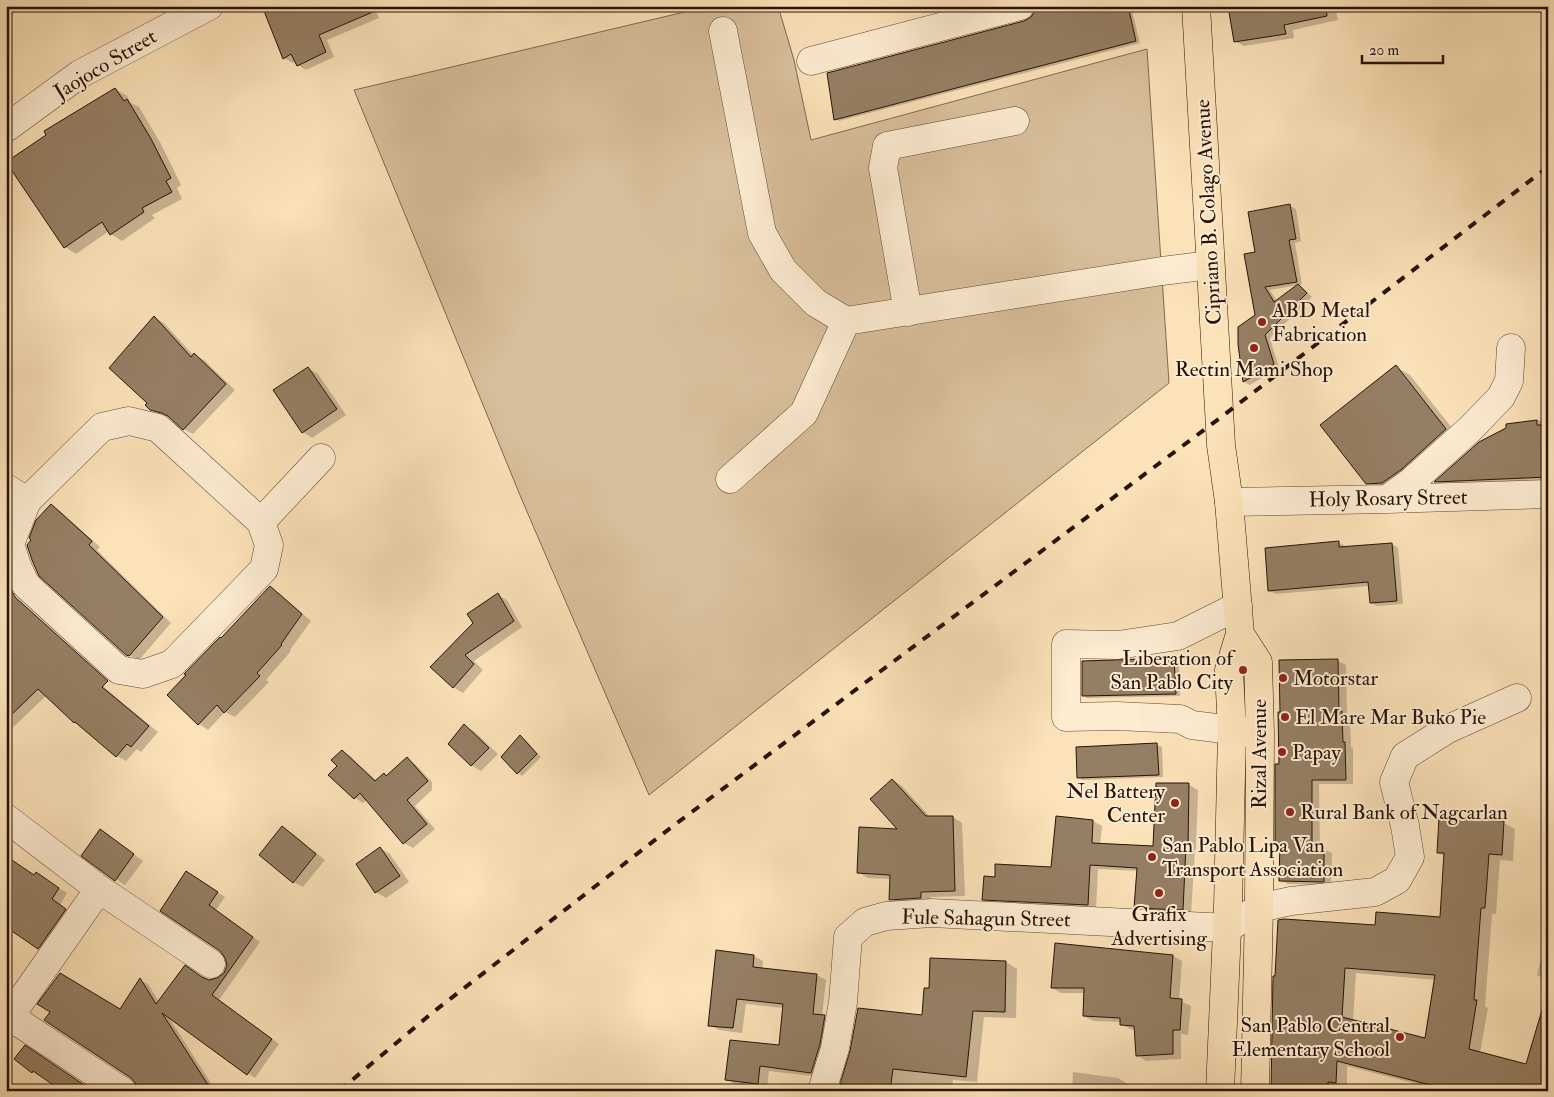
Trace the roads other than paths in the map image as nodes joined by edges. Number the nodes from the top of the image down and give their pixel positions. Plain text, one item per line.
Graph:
1 (209, 6) edge
2 (1020, 6) edge
3 (1196, 6) edge
4 (723, 31) dead end
5 (811, 61) dead end
6 (1015, 121) dead end
7 (6, 128) edge
8 (1210, 265) junction
9 (908, 312) junction
10 (846, 321) junction
11 (1511, 348) dead end
12 (1220, 418) joint
13 (321, 458) dead end
14 (730, 479) dead end
15 (1548, 494) edge
16 (16, 495) edge
17 (1387, 499) junction
18 (1229, 502) junction
19 (261, 522) junction
20 (1238, 606) junction
21 (1240, 634) junction
22 (1517, 698) dead end
23 (1232, 731) junction
24 (1260, 733) junction
25 (6, 818) edge
26 (99, 889) junction
27 (1259, 908) junction
28 (1228, 928) junction
29 (211, 964) dead end
30 (8, 1018) edge
31 (122, 1091) edge
32 (822, 1091) edge
33 (1220, 1091) edge
34 (1255, 1091) edge

1 - 7 street, Jaojoco Street
2 - 5 street
3 - 8 main road, Cipriano B. Colago Avenue
4 - 10 street
6 - 9 street
8 - 9 street
8 - 12 main road, Cipriano B. Colago Avenue
9 - 10 street
10 - 14 street
11 - 17 street
12 - 18 main road, Rizal Avenue
13 - 19 street
15 - 17 street, Holy Rosary Street
16 - 19 street
16 - 19 street
17 - 18 street, Holy Rosary Street
18 - 20 main road, Rizal Avenue
20 - 21 main road, Rizal Avenue
20 - 23 street
21 - 23 main road, Rizal Avenue
21 - 24 main road, Rizal Avenue
22 - 27 street
23 - 24 street
23 - 28 main road, Rizal Avenue
24 - 27 main road, Rizal Avenue
25 - 26 street
26 - 29 street
26 - 30 street
27 - 28 street
27 - 34 main road, Rizal Avenue
28 - 32 street, Fule Sahagun Street
28 - 33 main road, Rizal Avenue
30 - 31 street

